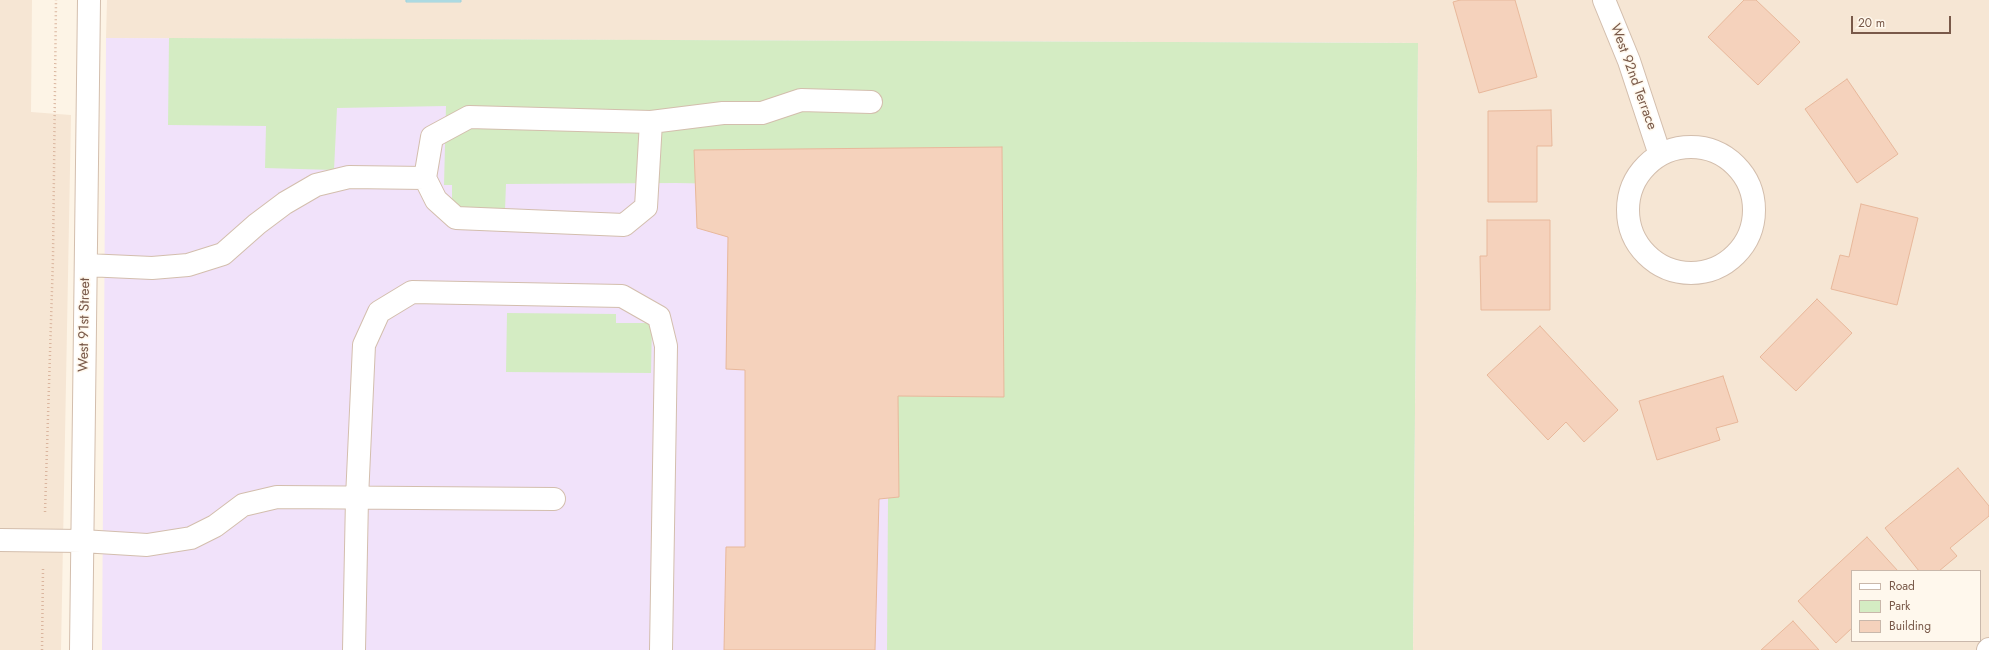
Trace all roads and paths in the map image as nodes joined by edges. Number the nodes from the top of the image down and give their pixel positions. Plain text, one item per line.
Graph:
1 (56, 0) edge
2 (89, 0) edge
3 (1604, 0) edge
4 (872, 102) dead end
5 (651, 122) junction
6 (1660, 154) junction
7 (424, 178) junction
8 (86, 265) junction
9 (357, 498) junction
10 (554, 499) dead end
11 (0, 540) edge
12 (43, 540) junction
13 (82, 541) junction
14 (42, 650) edge
15 (81, 650) edge
16 (354, 650) edge
17 (661, 650) edge

1 - 12 path
2 - 8 street, West 91st Street
3 - 6 street, West 92nd Terrace
4 - 5 street
5 - 7 street
5 - 7 street
6 - 6 street
7 - 8 street
8 - 13 street, West 91st Street
9 - 10 street
9 - 13 street
9 - 16 street
9 - 17 street
11 - 12 street
12 - 13 street
12 - 14 path
13 - 15 street, West 91st Street

